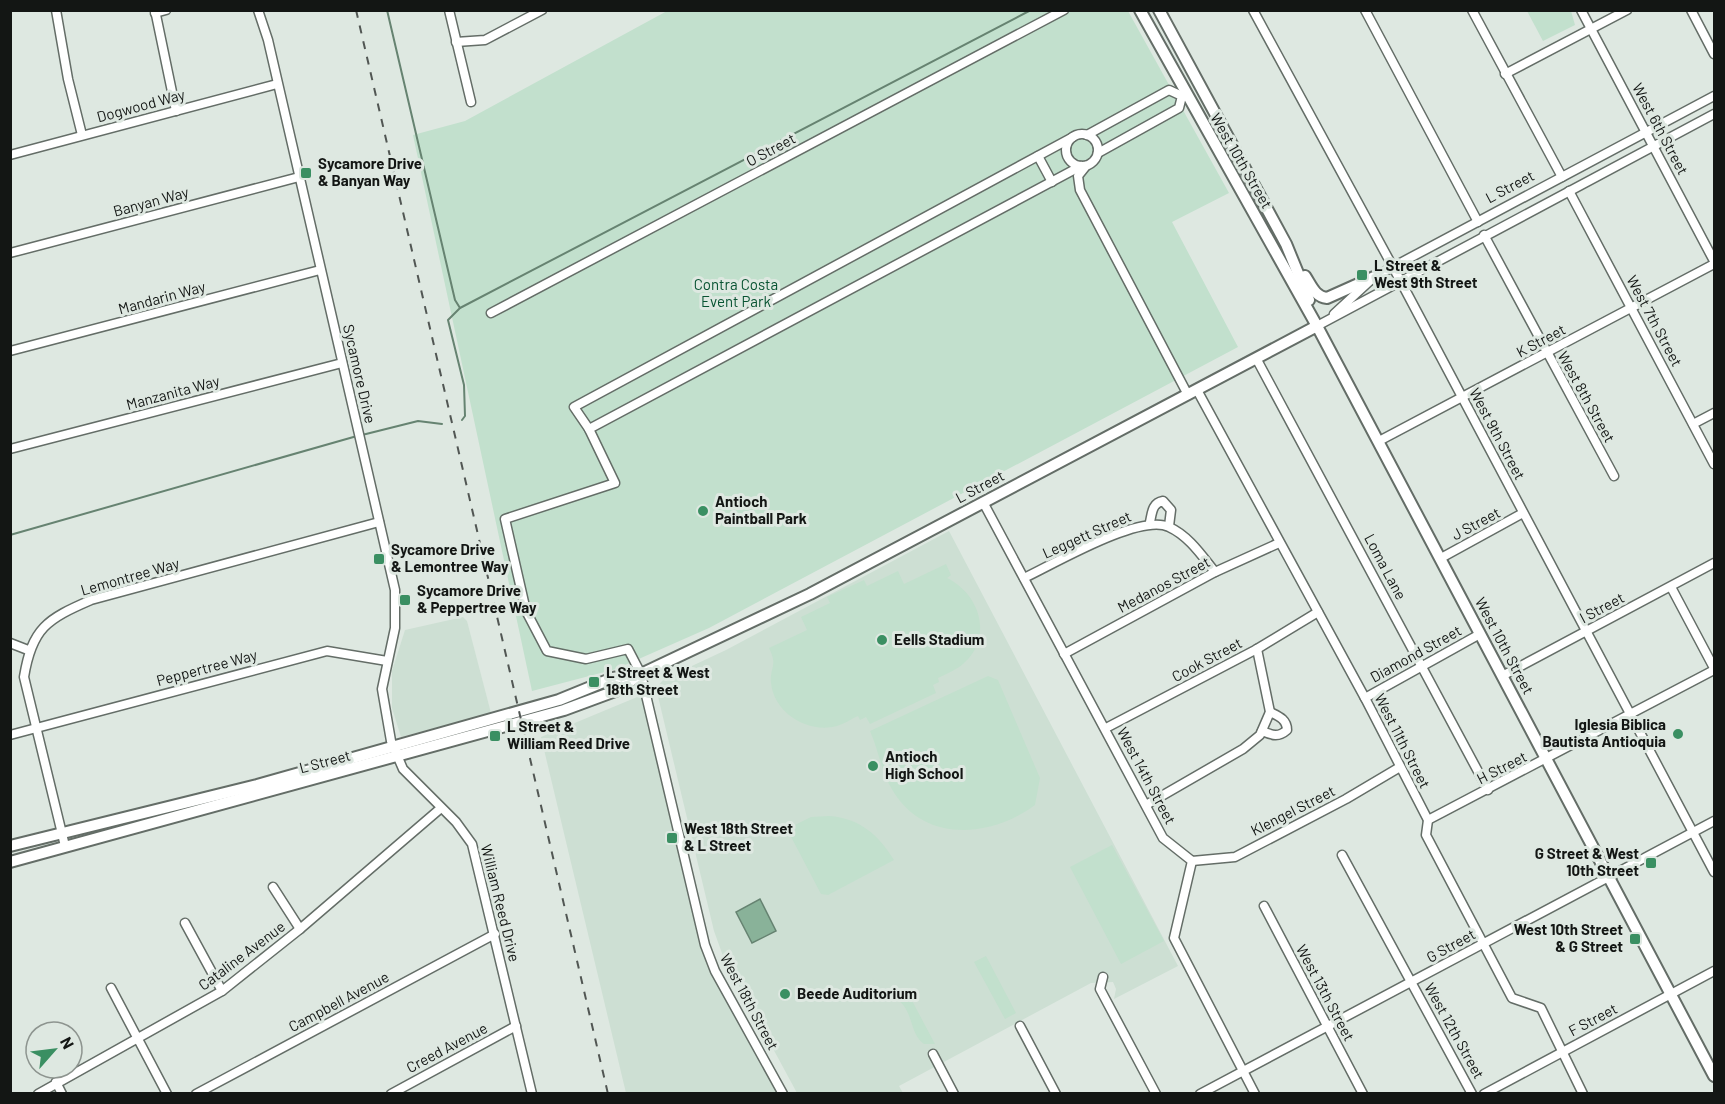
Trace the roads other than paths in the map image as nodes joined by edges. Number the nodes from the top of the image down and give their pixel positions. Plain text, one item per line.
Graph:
1 (56, 10) edge
2 (166, 10) edge
3 (258, 10) edge
4 (449, 10) edge
5 (542, 10) edge
6 (1064, 10) edge
7 (1140, 10) edge
8 (1159, 10) edge
9 (1253, 10) edge
10 (1365, 10) edge
11 (1472, 10) edge
12 (1581, 10) edge
13 (1627, 10) edge
14 (1691, 10) edge
15 (155, 12) edge
16 (1591, 30) junction
17 (456, 42) junction
18 (1714, 54) edge
19 (1505, 74) junction
20 (277, 84) junction
21 (1200, 85) junction
22 (1184, 95) junction
23 (1714, 96) edge
24 (471, 102) dead end
25 (176, 111) junction
26 (1714, 114) edge
27 (1646, 132) junction
28 (82, 135) junction
29 (1087, 135) junction
30 (1072, 137) junction
31 (1654, 146) junction
32 (1098, 153) junction
33 (10, 155) edge
34 (1038, 156) junction
35 (1084, 166) junction
36 (299, 177) junction
37 (1562, 177) junction
38 (1052, 182) junction
39 (1569, 191) junction
40 (1478, 222) junction
41 (1484, 235) junction
42 (1286, 244) junction
43 (10, 253) edge
44 (1714, 262) edge
45 (1393, 267) junction
46 (321, 270) junction
47 (1374, 277) junction
48 (1400, 280) junction
49 (1632, 308) junction
50 (491, 313) dead end
51 (1329, 318) junction
52 (1317, 326) junction
53 (10, 351) edge
54 (1547, 353) junction
55 (1256, 358) junction
56 (342, 363) junction
57 (1193, 392) junction
58 (1463, 398) junction
59 (1714, 413) edge
60 (1694, 424) junction
61 (589, 429) junction
62 (1379, 441) junction
63 (10, 449) edge
64 (1714, 464) edge
65 (1614, 476) dead end
66 (983, 502) junction
67 (1523, 513) junction
68 (380, 522) junction
69 (1150, 522) junction
70 (1169, 526) junction
71 (1279, 543) junction
72 (1441, 558) junction
73 (1714, 563) edge
74 (1215, 572) junction
75 (1024, 578) junction
76 (1671, 586) junction
77 (1318, 612) junction
78 (1587, 631) junction
79 (1480, 634) junction
80 (10, 643) edge
81 (1257, 649) junction
82 (28, 650) junction
83 (1064, 654) junction
84 (387, 661) junction
85 (1422, 666) junction
86 (1714, 669) edge
87 (641, 674) junction
88 (1503, 676) junction
89 (1365, 698) junction
90 (1270, 712) junction
91 (1631, 715) junction
92 (36, 728) junction
93 (1106, 728) junction
94 (1262, 731) junction
95 (10, 735) edge
96 (393, 745) junction
97 (398, 757) junction
98 (1548, 759) junction
99 (1400, 767) junction
100 (1488, 790) junction
101 (1146, 805) junction
102 (441, 808) junction
103 (1428, 820) junction
104 (1714, 821) edge
105 (1693, 832) junction
106 (62, 834) junction
107 (24, 843) junction
108 (10, 846) edge
109 (65, 846) junction
110 (10, 852) edge
111 (1342, 855) dead end
112 (1192, 861) junction
113 (10, 862) edge
114 (1714, 872) edge
115 (1609, 876) junction
116 (273, 887) dead end
117 (1264, 906) dead end
118 (185, 923) dead end
119 (300, 929) junction
120 (495, 934) junction
121 (1484, 943) junction
122 (1714, 971) edge
123 (1103, 977) dead end
124 (1412, 983) junction
125 (111, 988) dead end
126 (222, 991) junction
127 (1670, 994) junction
128 (516, 1026) junction
129 (1020, 1026) dead end
130 (1328, 1028) junction
131 (138, 1040) junction
132 (1562, 1052) junction
133 (933, 1054) dead end
134 (1243, 1071) junction
135 (1714, 1076) edge
136 (56, 1082) junction
137 (38, 1094) edge
138 (62, 1094) edge
139 (167, 1094) edge
140 (196, 1094) edge
141 (391, 1094) edge
142 (532, 1094) edge
143 (783, 1094) edge
144 (954, 1094) edge
145 (1056, 1094) edge
146 (1156, 1094) edge
147 (1200, 1094) edge
148 (1255, 1094) edge
149 (1363, 1094) edge
150 (1472, 1094) edge
151 (1484, 1094) edge
152 (1583, 1094) edge

1 - 28 street
2 - 15 street
3 - 20 street, Sycamore Drive
4 - 17 street
5 - 17 street
6 - 50 street, O Street
7 - 22 main road, West 10th Street
8 - 21 main road, West 10th Street
9 - 45 street, West 9th Street
10 - 40 street
11 - 19 street
12 - 16 street, West 6th Street
13 - 16 street
14 - 18 street
15 - 25 street
16 - 19 street
16 - 27 street, West 6th Street
17 - 24 street
19 - 37 street
20 - 25 street, Dogwood Way
20 - 36 street, Sycamore Drive
21 - 22 street
21 - 42 main road, West 10th Street
22 - 29 street
22 - 32 street
22 - 52 main road, West 10th Street
23 - 27 street, L Street
25 - 28 street, Dogwood Way
26 - 31 street, L Street
27 - 31 street, West 6th Street
27 - 37 street, L Street
28 - 33 street, Dogwood Way
29 - 30 street
29 - 32 street
30 - 34 street
30 - 35 street
31 - 39 street, L Street
31 - 44 street, West 6th Street
32 - 35 street
34 - 38 street
34 - 61 street
35 - 38 street
35 - 57 street, West 11th Street
36 - 43 street, Banyan Way
36 - 46 street, Sycamore Drive
37 - 40 street, L Street
38 - 61 street
39 - 41 street, L Street
39 - 49 street, West 7th Street
40 - 45 street, L Street
41 - 48 street, L Street
41 - 54 street, West 8th Street
42 - 47 main road
42 - 52 main road, West 10th Street
44 - 49 street, K Street
45 - 47 street, L Street
45 - 48 street, West 9th Street
46 - 53 street, Mandarin Way
46 - 56 street, Sycamore Drive
47 - 51 street, L Street
48 - 51 street, L Street
48 - 58 street, West 9th Street
49 - 54 street, K Street
49 - 60 street, West 7th Street
51 - 52 street, L Street
52 - 55 main road, L Street
52 - 62 main road, West 10th Street
54 - 58 street, K Street
54 - 65 street, West 8th Street
55 - 57 main road, L Street
55 - 85 street, Loma Lane
56 - 63 street, Manzanita Way
56 - 68 street, Sycamore Drive
57 - 66 main road, L Street
57 - 71 street, West 11th Street
58 - 62 street, K Street
58 - 67 street, West 9th Street
59 - 60 street
60 - 64 street, West 7th Street
61 - 87 street, West 18th Street
62 - 72 main road, West 10th Street
66 - 75 street, West 14th Street
66 - 87 main road, L Street
67 - 72 street, J Street
67 - 78 street, West 9th Street
68 - 82 street, Lemontree Way
68 - 84 street, Sycamore Drive
69 - 70 street, Leggett Street
69 - 70 street
69 - 75 street, Leggett Street
70 - 74 street, Leggett Street
71 - 74 street, Medanos Street
71 - 77 street, West 11th Street
72 - 79 main road, West 10th Street
73 - 76 street, I Street
74 - 83 street, Medanos Street
75 - 83 street, West 14th Street
76 - 78 street, I Street
76 - 86 street
77 - 81 street, Cook Street
77 - 89 street, West 11th Street
78 - 88 street, I Street
78 - 91 street, West 9th Street
79 - 85 street, Diamond Street
79 - 88 main road, West 10th Street
80 - 82 street
81 - 90 street
81 - 93 street, Cook Street
82 - 92 street, Lemontree Way
83 - 93 street, West 14th Street
84 - 92 street, Peppertree Way
84 - 96 street, Sycamore Drive
85 - 89 street, Diamond Street
85 - 100 street, Loma Lane
86 - 91 street, H Street
87 - 96 main road, L Street
87 - 97 main road, L Street
87 - 143 street, West 18th Street
88 - 98 main road, West 10th Street
89 - 99 street, West 11th Street
90 - 94 street
90 - 94 street
91 - 98 street, H Street
91 - 105 street, West 9th Street
92 - 95 street, Peppertree Way
92 - 106 street, Lemontree Way
93 - 101 street, West 14th Street
94 - 101 street
96 - 97 street, William Reed Drive
96 - 106 main road, L Street
97 - 102 street, William Reed Drive
97 - 109 main road, L Street
98 - 100 street, H Street
98 - 115 main road, West 10th Street
99 - 103 street, West 11th Street
99 - 112 street, Klengel Street
100 - 103 street, H Street
101 - 112 street, West 14th Street
102 - 119 street, Cataline Avenue
102 - 120 street, William Reed Drive
103 - 121 street, West 11th Street
104 - 105 street, G Street
105 - 114 street, West 9th Street
105 - 115 street, G Street
106 - 107 main road, L Street
106 - 109 street, Lemontree Way
107 - 108 main road, L Street
107 - 110 main road
109 - 113 main road, L Street
111 - 124 street, West 12th Street
112 - 134 street
115 - 121 street, G Street
115 - 127 main road, West 10th Street
116 - 119 street
117 - 130 street, West 13th Street
118 - 126 street
119 - 126 street, Cataline Avenue
120 - 128 street, William Reed Drive
120 - 140 street, Campbell Avenue
121 - 124 street, G Street
121 - 132 street, West 11th Street
122 - 127 street, F Street
123 - 146 street
124 - 130 street, G Street
124 - 150 street, West 12th Street
125 - 131 street
126 - 131 street, Cataline Avenue
127 - 132 street, F Street
127 - 135 main road, West 10th Street
128 - 141 street, Creed Avenue
128 - 142 street, William Reed Drive
129 - 145 street
130 - 134 street, G Street
130 - 149 street, West 13th Street
131 - 136 street, Cataline Avenue
131 - 139 street
132 - 151 street, F Street
132 - 152 street, West 11th Street
133 - 144 street
134 - 147 street, G Street
134 - 148 street
136 - 137 street, Cataline Avenue
136 - 138 street

